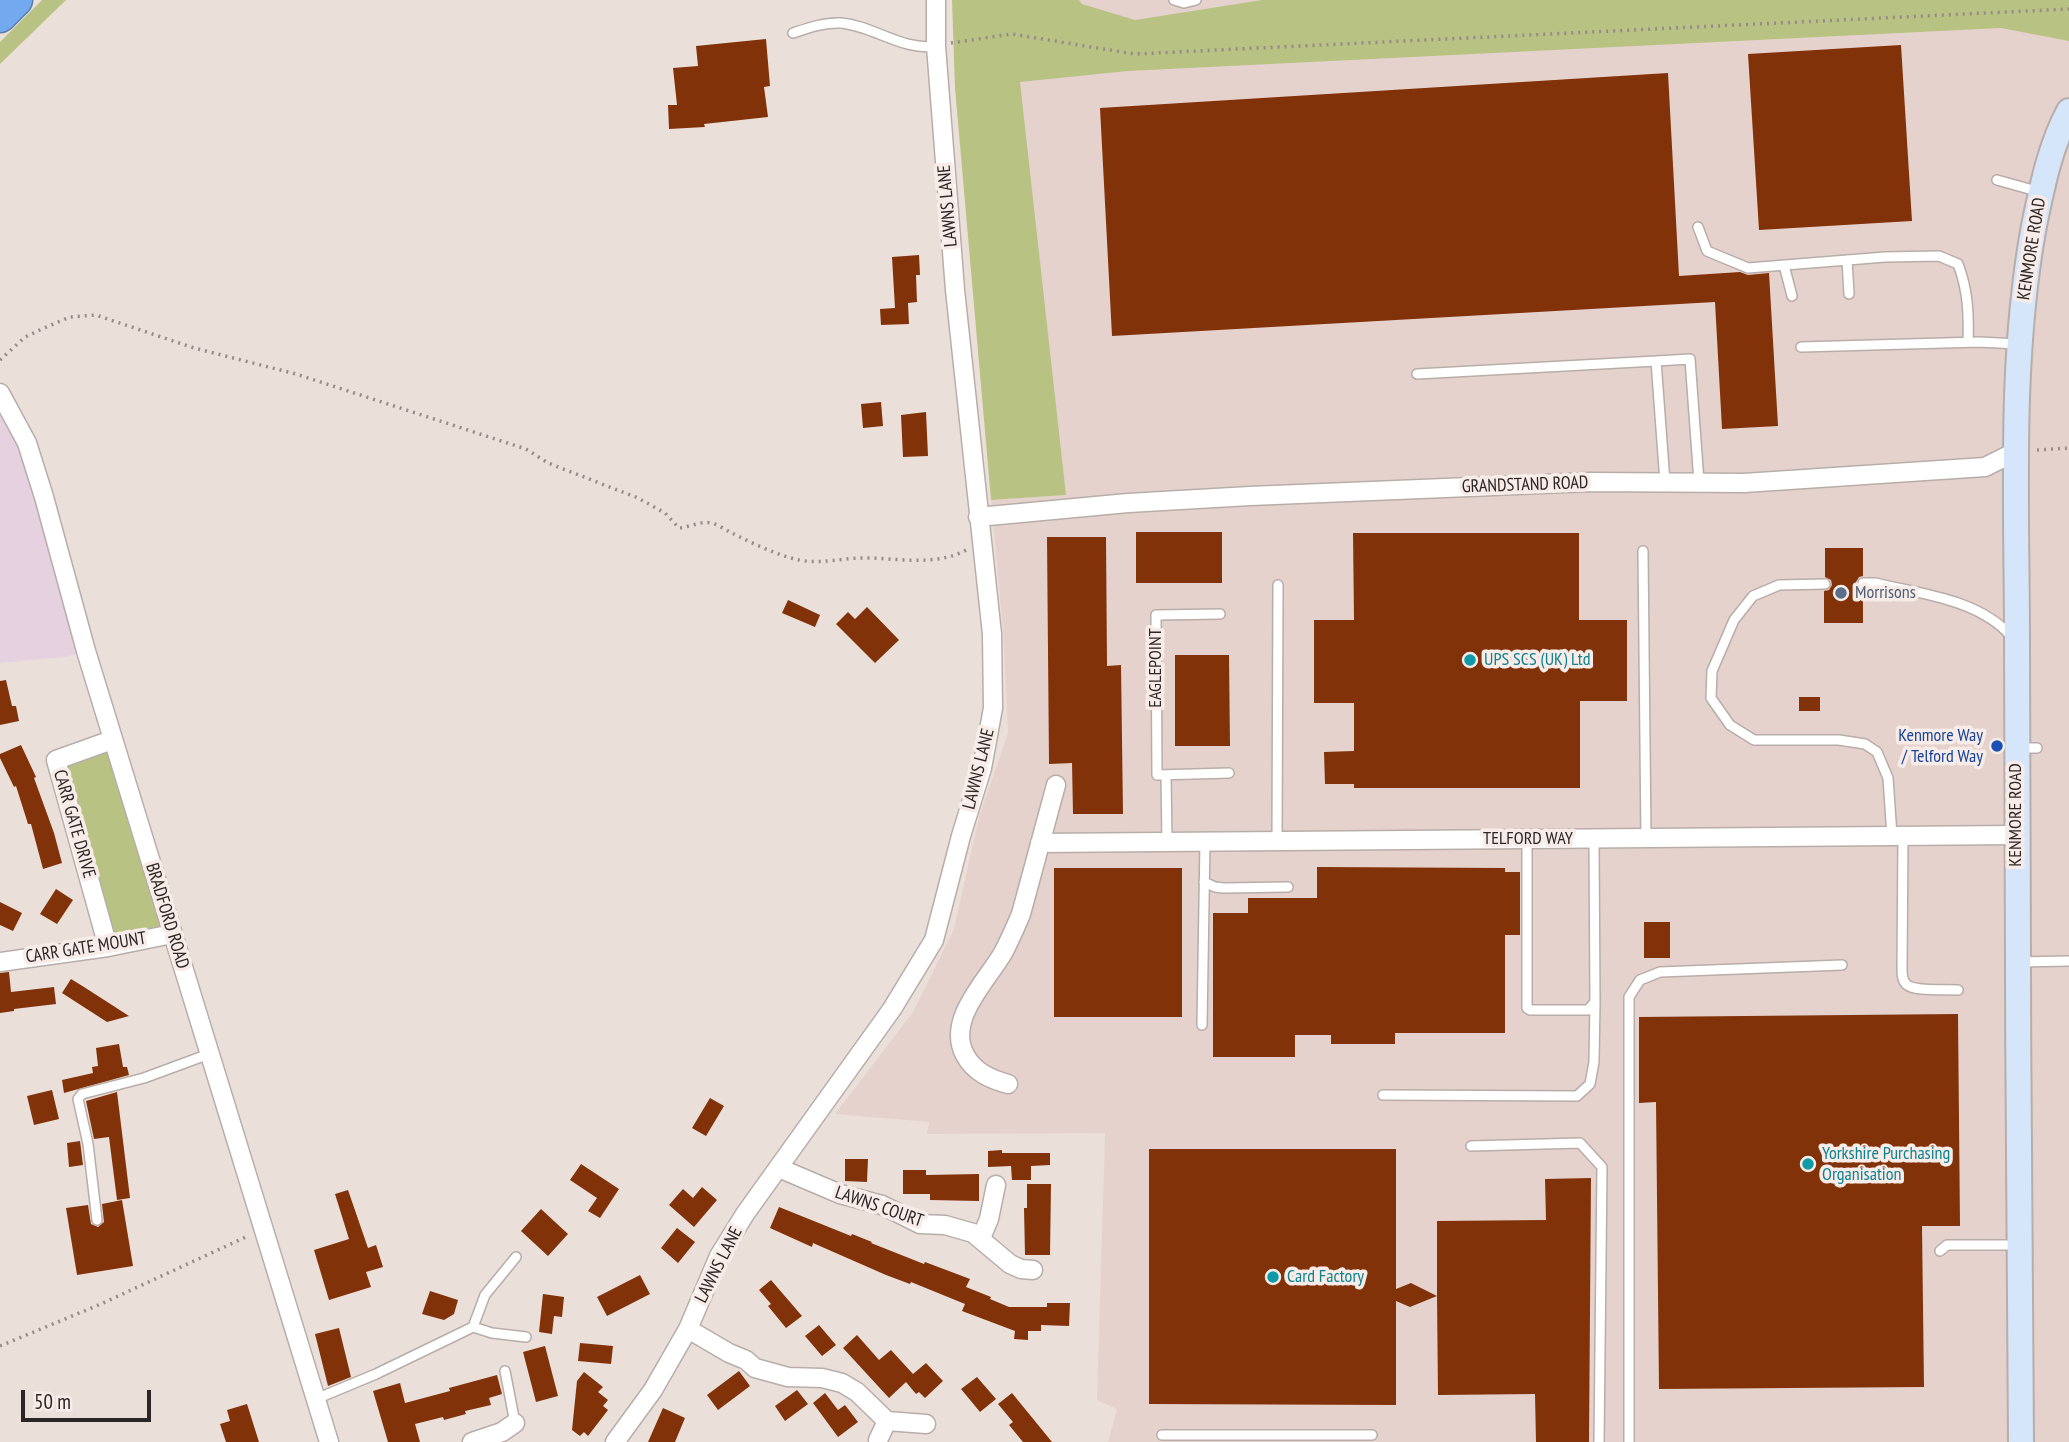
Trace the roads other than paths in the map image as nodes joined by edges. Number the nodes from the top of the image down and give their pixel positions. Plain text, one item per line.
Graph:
1 (16, 0) edge
2 (936, 0) edge
3 (1174, 0) edge
4 (1196, 0) edge
5 (0, 16) edge
6 (793, 33) dead end
7 (936, 46) junction
8 (2069, 111) edge
9 (1997, 180) dead end
10 (2041, 192) junction
11 (1698, 228) dead end
12 (1847, 260) junction
13 (1784, 265) junction
14 (1849, 294) dead end
15 (1792, 296) dead end
16 (1968, 342) junction
17 (2020, 344) junction
18 (1801, 346) dead end
19 (1656, 361) junction
20 (1417, 374) dead end
21 (0, 393) edge
22 (2017, 451) junction
23 (1665, 482) junction
24 (1699, 482) junction
25 (978, 517) junction
26 (1643, 551) dead end
27 (1863, 583) dead end
28 (1825, 584) dead end
29 (1278, 585) dead end
30 (1220, 614) dead end
31 (2017, 642) junction
32 (112, 740) junction
33 (1229, 773) dead end
34 (1166, 775) junction
35 (1056, 785) dead end
36 (2016, 835) junction
37 (1897, 836) junction
38 (1527, 839) junction
39 (1594, 839) junction
40 (1646, 839) junction
41 (1278, 841) junction
42 (1167, 842) junction
43 (1205, 842) junction
44 (1040, 843) junction
45 (1204, 882) junction
46 (1288, 887) dead end
47 (172, 934) junction
48 (108, 947) junction
49 (2069, 961) edge
50 (0, 962) edge
51 (2017, 962) junction
52 (1842, 965) dead end
53 (1958, 990) dead end
54 (1595, 1002) junction
55 (1202, 1025) dead end
56 (209, 1054) junction
57 (1008, 1084) dead end
58 (1383, 1095) dead end
59 (1471, 1146) dead end
60 (779, 1168) junction
61 (996, 1185) dead end
62 (97, 1220) dead end
63 (981, 1238) junction
64 (2021, 1245) junction
65 (1940, 1251) dead end
66 (516, 1257) dead end
67 (1033, 1270) dead end
68 (473, 1327) junction
69 (688, 1329) junction
70 (526, 1337) dead end
71 (505, 1371) dead end
72 (316, 1399) junction
73 (887, 1421) junction
74 (926, 1424) dead end
75 (507, 1432) edge
76 (1161, 1435) dead end
77 (1371, 1435) dead end
78 (1294, 1438) edge
79 (878, 1440) dead end
80 (329, 1442) edge
81 (472, 1442) edge
82 (615, 1442) edge
83 (1599, 1442) edge
84 (1629, 1442) edge
85 (2021, 1442) edge

1 - 5 highway
2 - 7 street, LAWNS LANE
3 - 4 lane
6 - 7 lane
7 - 25 street, LAWNS LANE
8 - 10 street, KENMORE ROAD
9 - 10 lane
10 - 17 street, KENMORE ROAD
11 - 13 lane
12 - 13 lane
12 - 14 lane
12 - 16 lane
13 - 15 lane
16 - 17 lane
16 - 18 lane
17 - 22 street, KENMORE ROAD
19 - 20 lane
19 - 23 lane
19 - 24 lane
21 - 32 street, BRADFORD ROAD
22 - 24 street, GRANDSTAND ROAD
22 - 31 street, KENMORE ROAD
23 - 24 street, GRANDSTAND ROAD
23 - 25 street, GRANDSTAND ROAD
25 - 60 street, LAWNS LANE
26 - 40 lane
27 - 31 lane
28 - 37 lane
29 - 41 lane
30 - 34 lane, EAGLEPOINT
31 - 36 street, KENMORE ROAD
32 - 47 street, BRADFORD ROAD
32 - 48 street, CARR GATE DRIVE
33 - 34 lane
34 - 42 lane, EAGLEPOINT
35 - 44 street
36 - 37 street, TELFORD WAY
36 - 51 street, KENMORE ROAD
37 - 40 street, TELFORD WAY
37 - 53 lane
38 - 39 street, TELFORD WAY
38 - 41 street, TELFORD WAY
38 - 54 lane
39 - 40 street, TELFORD WAY
39 - 54 lane
41 - 43 street, TELFORD WAY
42 - 43 street, TELFORD WAY
42 - 44 street, TELFORD WAY
43 - 45 lane
44 - 57 street
45 - 46 lane
45 - 55 lane
47 - 48 street, CARR GATE MOUNT
47 - 56 street, BRADFORD ROAD
48 - 50 street, CARR GATE MOUNT
49 - 51 lane
51 - 64 street, KENMORE ROAD
52 - 84 lane
54 - 58 lane
56 - 62 lane
56 - 72 street, BRADFORD ROAD
59 - 83 lane
60 - 63 street, LAWNS COURT
60 - 69 street, LAWNS LANE
61 - 63 street
63 - 67 street, LAWNS COURT
64 - 65 lane
64 - 85 street, KENMORE ROAD
66 - 68 lane
68 - 70 lane
68 - 72 lane
69 - 73 street
69 - 82 street, LAWNS LANE
71 - 75 lane
72 - 80 street, BRADFORD ROAD
73 - 74 street
73 - 79 street
75 - 81 street
76 - 78 lane
77 - 78 lane

